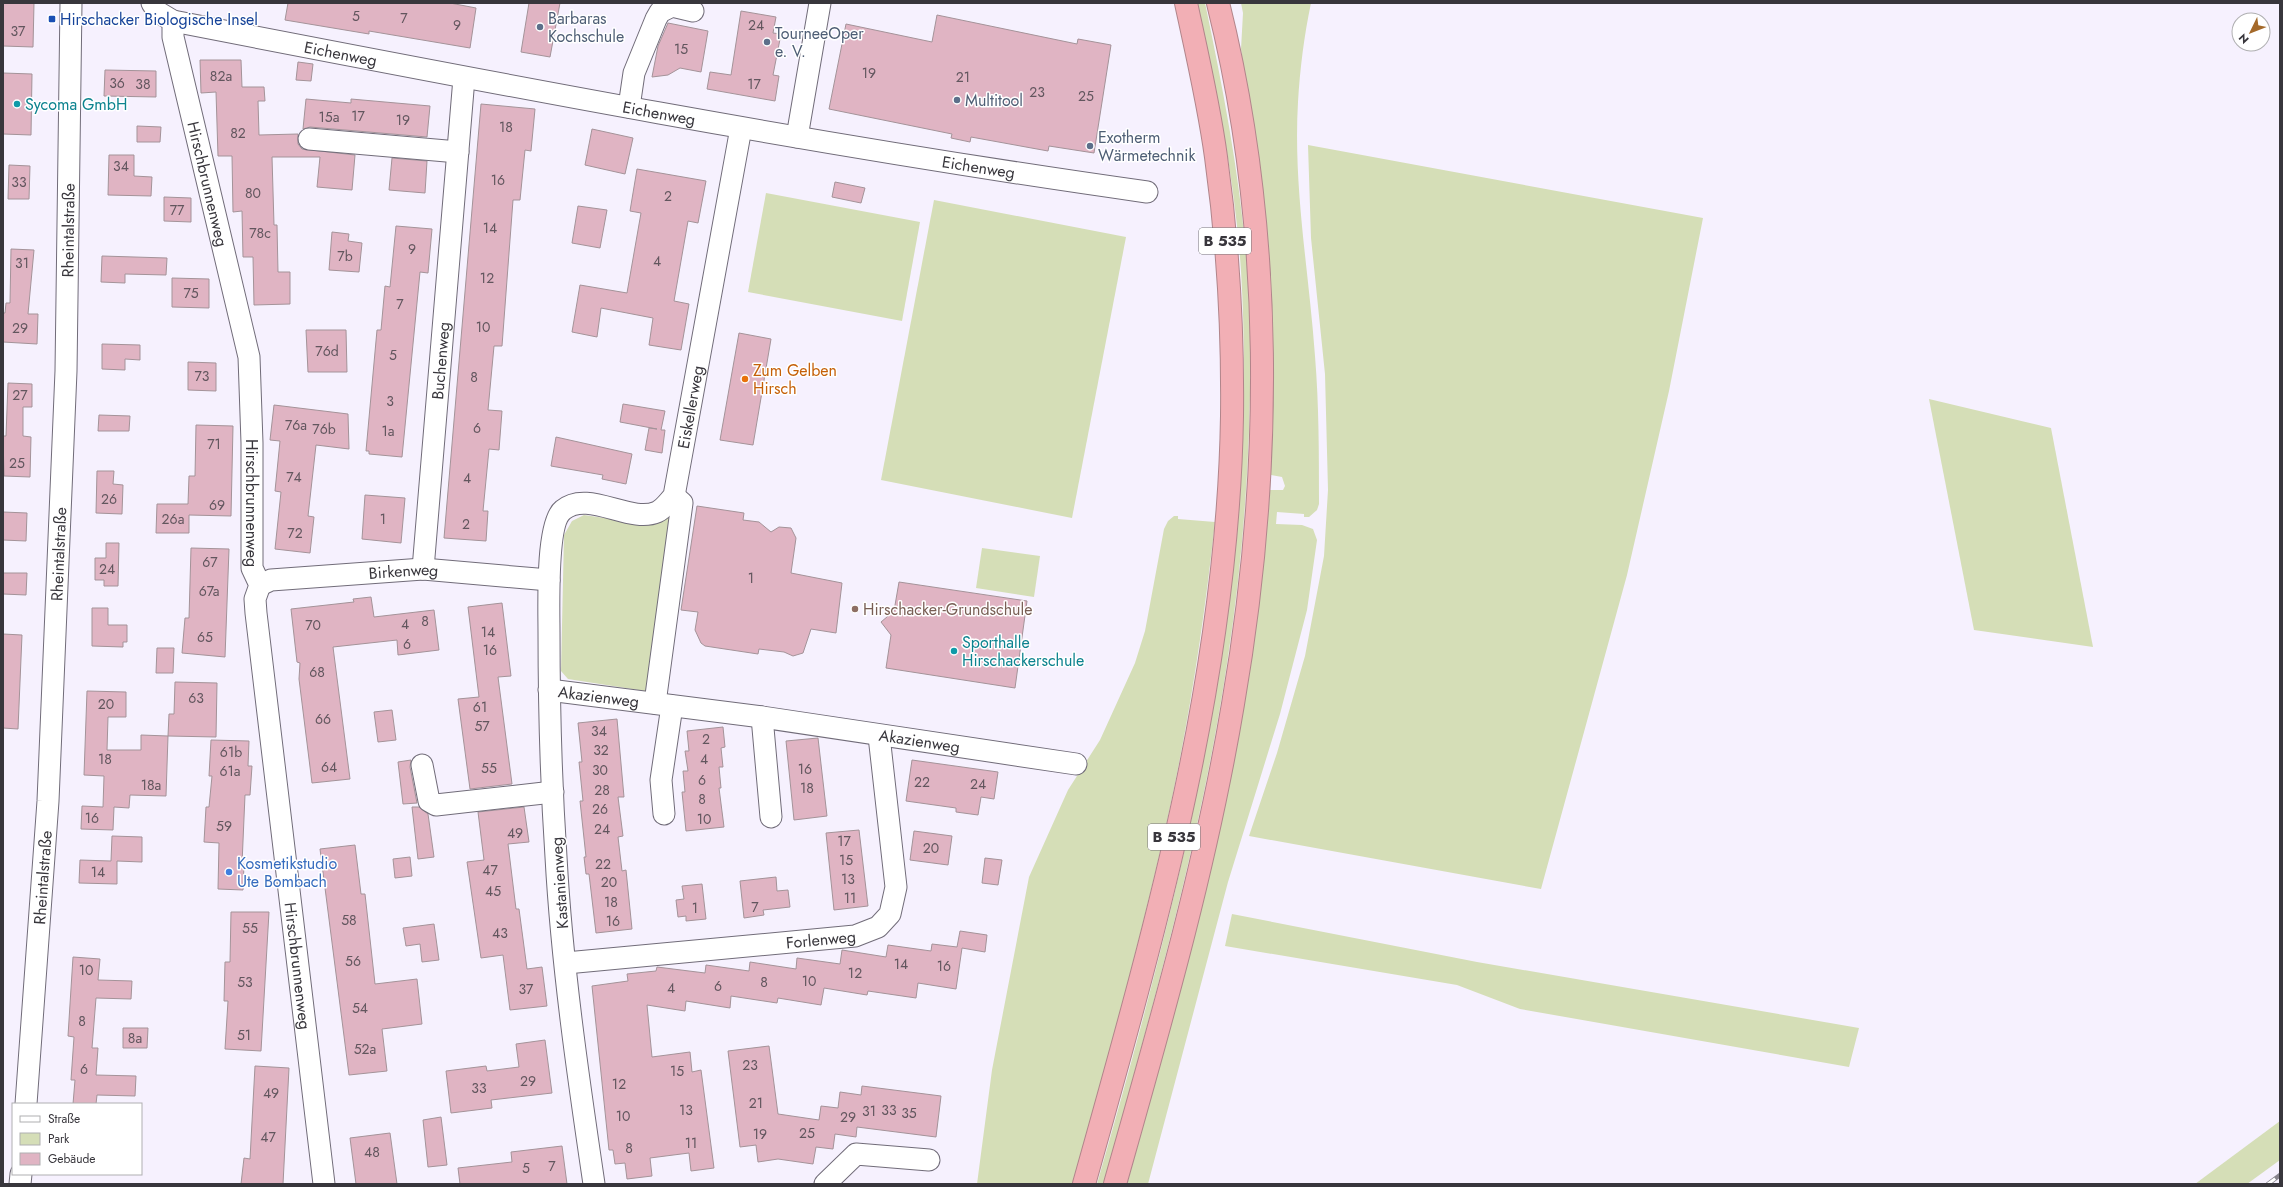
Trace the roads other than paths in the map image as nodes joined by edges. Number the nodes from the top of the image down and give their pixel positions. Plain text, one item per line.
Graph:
1 (71, 3) edge
2 (152, 3) edge
3 (820, 3) edge
4 (1186, 3) edge
5 (1218, 3) edge
6 (693, 11) dead end
7 (173, 21) junction
8 (464, 78) junction
9 (629, 107) junction
10 (741, 128) junction
11 (797, 138) junction
12 (309, 139) dead end
13 (458, 152) junction
14 (1147, 192) dead end
15 (674, 496) junction
16 (423, 570) junction
17 (549, 580) junction
18 (260, 585) junction
19 (549, 690) junction
20 (663, 704) junction
21 (762, 718) junction
22 (879, 736) junction
23 (1076, 764) dead end
24 (422, 765) dead end
25 (553, 792) junction
26 (664, 814) dead end
27 (771, 817) dead end
28 (566, 963) junction
29 (26, 1103) edge
30 (929, 1160) dead end
31 (3, 1184) edge
32 (6, 1184) edge
33 (324, 1184) edge
34 (594, 1184) edge
35 (825, 1184) edge
36 (1084, 1184) edge
37 (1116, 1184) edge

1 - 29 street, Rheintalstraße
2 - 7 street
3 - 11 street
4 - 36 highway, B 535
5 - 37 highway, B 535
6 - 9 street
7 - 8 street, Eichenweg
7 - 18 street, Hirschbrunnenweg
8 - 9 street, Eichenweg
8 - 13 street, Buchenweg
9 - 10 street, Eichenweg
10 - 11 street, Eichenweg
10 - 15 street, Eiskellerweg
11 - 14 street, Eichenweg
12 - 13 street
13 - 16 street, Buchenweg
15 - 17 street
15 - 20 street
16 - 17 street, Birkenweg
16 - 18 street, Birkenweg
17 - 19 street, Kastanienweg
18 - 33 street, Hirschbrunnenweg
19 - 20 street, Akazienweg
19 - 25 street, Kastanienweg
20 - 21 street, Akazienweg
20 - 26 street
21 - 22 street, Akazienweg
21 - 27 street
22 - 23 street, Akazienweg
22 - 28 street, Forlenweg
24 - 25 street
25 - 28 street, Kastanienweg
28 - 34 street, Kastanienweg
30 - 35 street
31 - 32 street

